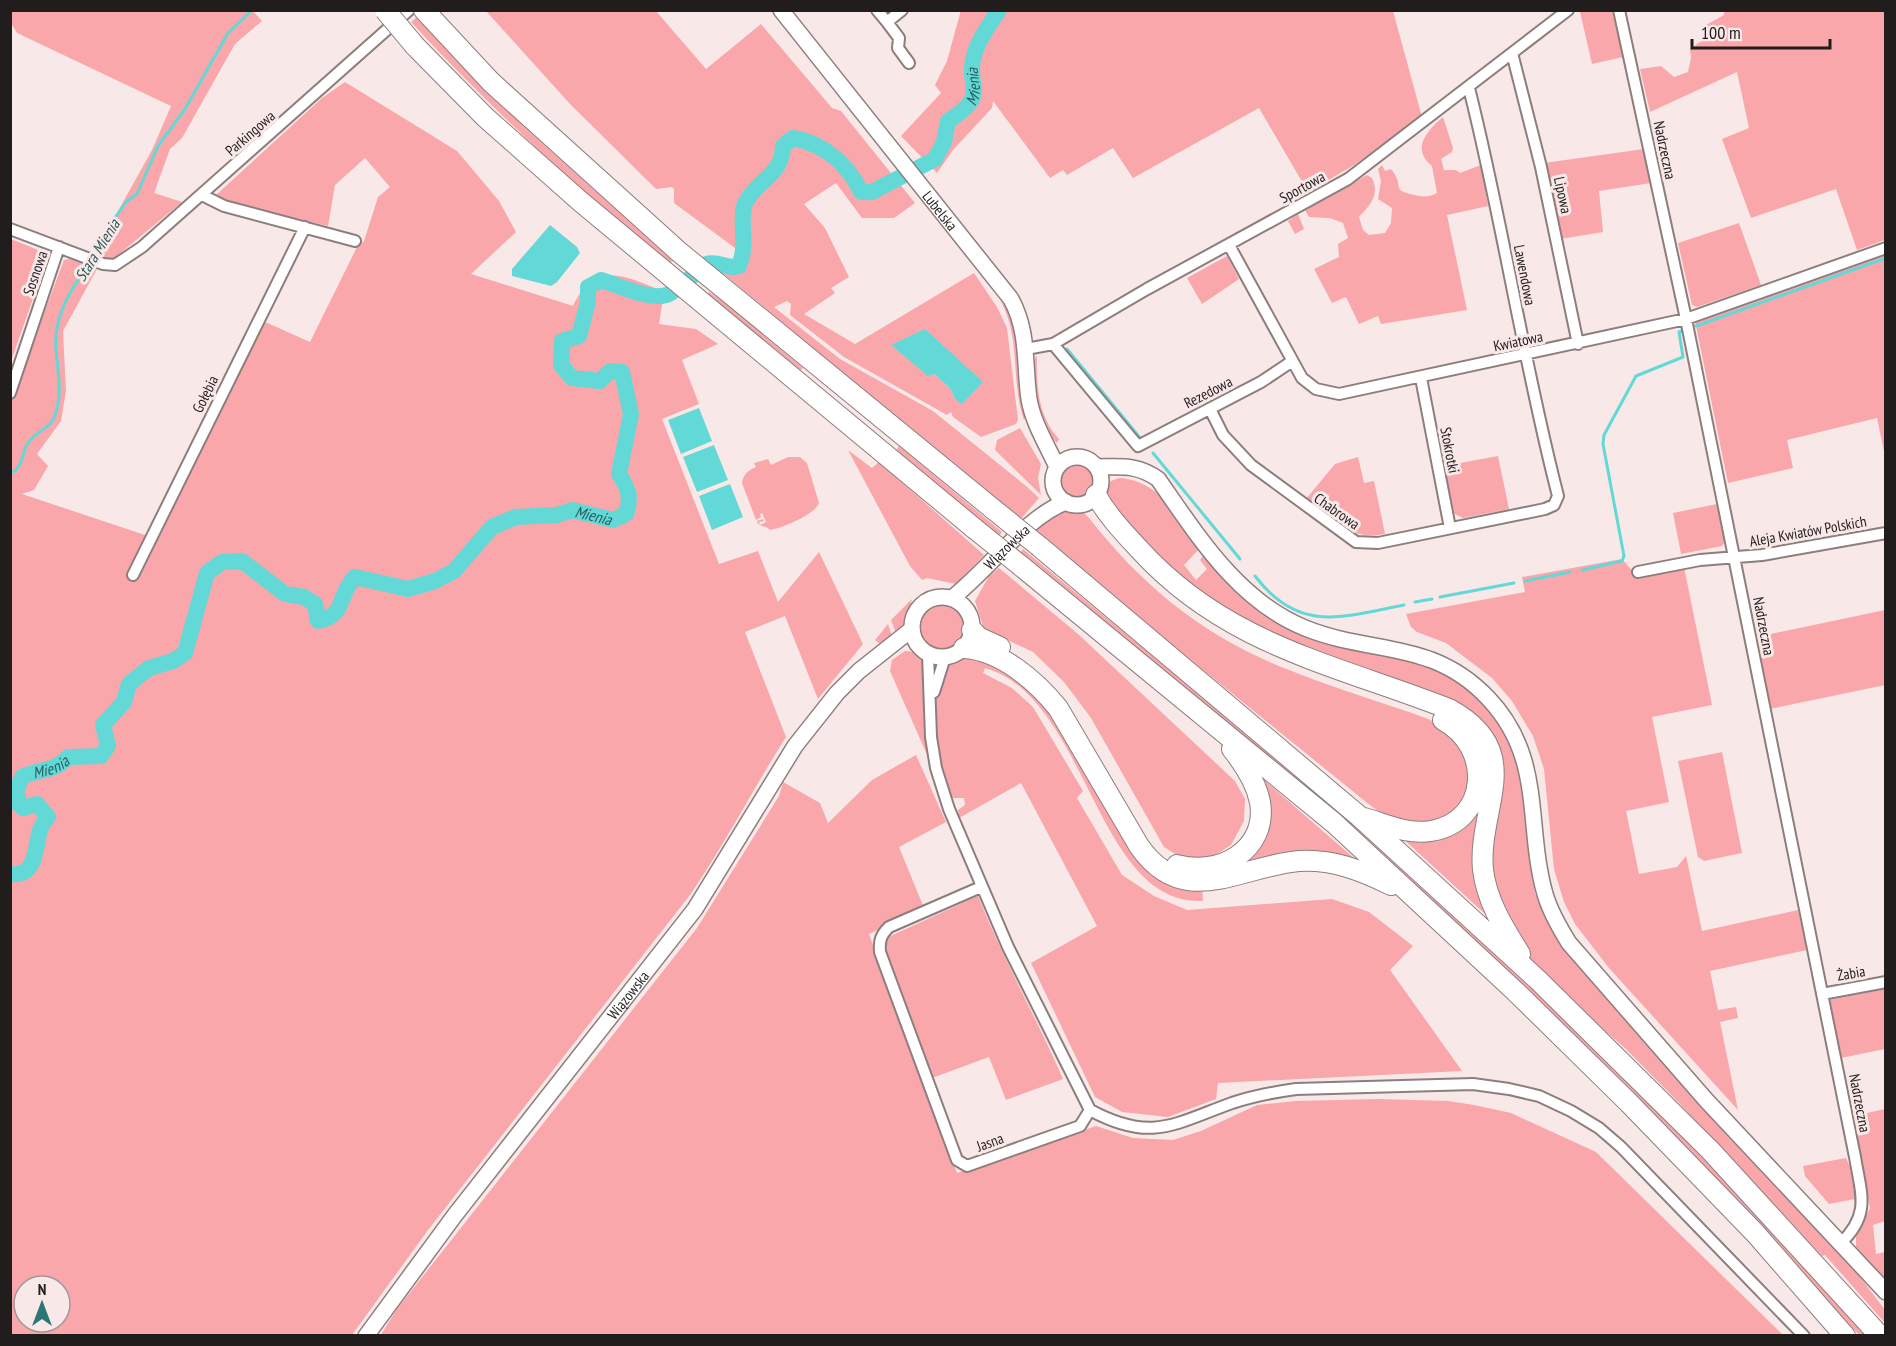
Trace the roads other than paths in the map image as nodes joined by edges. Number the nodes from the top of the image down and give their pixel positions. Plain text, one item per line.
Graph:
1 (385, 10) edge
2 (409, 10) edge
3 (781, 10) edge
4 (877, 10) edge
5 (902, 10) edge
6 (1568, 10) edge
7 (1619, 10) edge
8 (430, 17) edge
9 (887, 22) junction
10 (1512, 53) junction
11 (909, 63) dead end
12 (1469, 88) junction
13 (202, 195) junction
14 (305, 227) junction
15 (10, 229) edge
16 (355, 241) dead end
17 (1229, 245) junction
18 (60, 247) junction
19 (1886, 248) edge
20 (1686, 319) junction
21 (1053, 344) junction
22 (1578, 344) junction
23 (1026, 349) junction
24 (1525, 355) junction
25 (1291, 362) junction
26 (1421, 378) junction
27 (10, 393) edge
28 (1210, 409) junction
29 (1063, 463) junction
30 (1088, 490) junction
31 (1055, 491) junction
32 (1556, 502) joint
33 (1035, 521) junction
34 (1450, 528) junction
35 (1886, 533) edge
36 (1735, 558) junction
37 (1638, 572) dead end
38 (133, 575) dead end
39 (980, 576) junction
40 (952, 598) junction
41 (966, 608) junction
42 (912, 629) junction
43 (968, 639) junction
44 (923, 650) junction
45 (885, 652) junction
46 (945, 657) junction
47 (929, 713) junction
48 (1218, 730) junction
49 (1359, 816) junction
50 (981, 887) junction
51 (1409, 894) junction
52 (1537, 979) junction
53 (1886, 982) edge
54 (1822, 994) junction
55 (1090, 1110) junction
56 (1841, 1243) junction
57 (1886, 1292) edge
58 (366, 1335) edge
59 (1804, 1335) edge
60 (1845, 1335) edge
61 (1880, 1335) edge

1 - 48 highway, bridge
2 - 13 street, Parkingowa
3 - 23 main road, Lubelska
4 - 9 street
5 - 9 street
6 - 10 street, Sportowa
7 - 20 street, Nadrzeczna
8 - 49 highway, bridge
9 - 11 street
10 - 12 street, Sportowa
10 - 22 street, Lipowa
12 - 17 street, Sportowa
12 - 24 street, Lawendowa
13 - 14 street
13 - 18 street, Parkingowa
14 - 16 street
14 - 38 street, Gołębia
15 - 18 street, Sosnowa
17 - 21 street, Sportowa
17 - 25 street, Kwiatowa
18 - 27 street, Sosnowa
19 - 20 street, Kwiatowa
20 - 22 street, Kwiatowa
20 - 36 street, Nadrzeczna
21 - 23 street, Sportowa
21 - 28 street, Rezedowa
22 - 24 street, Kwiatowa
23 - 29 main road, Lubelska
24 - 26 street, Kwiatowa
24 - 32 street, Lawendowa
25 - 26 street, Kwiatowa
25 - 28 street, Rezedowa
26 - 34 street, Stokrotki
28 - 34 street, Chabrowa
29 - 30 main road
29 - 31 main road
30 - 31 main road
30 - 33 main road, Wiązowska
30 - 49 highway
30 - 52 highway
30 - 56 main road
31 - 33 main road, Wiązowska
32 - 34 street, Chabrowa
33 - 39 main road, Wiązowska
35 - 36 street, Aleja Kwiatów Polskich
36 - 37 street, Aleja Kwiatów Polskich
36 - 54 street, Nadrzeczna
39 - 40 main road, Wiązowska
39 - 41 main road, Wiązowska
40 - 41 main road
40 - 42 main road
41 - 43 main road
42 - 44 main road
42 - 45 main road, Wiązowska
43 - 46 main road
43 - 48 highway
43 - 51 highway
44 - 45 main road, Wiązowska
44 - 46 main road
44 - 47 street
45 - 58 main road, Wiązowska
46 - 47 street
47 - 50 street
48 - 51 highway
49 - 52 highway
50 - 55 street
50 - 55 street, Jasna
51 - 60 highway
52 - 61 highway
53 - 54 street, Żabia
54 - 56 street, Nadrzeczna
55 - 59 street
56 - 57 main road

